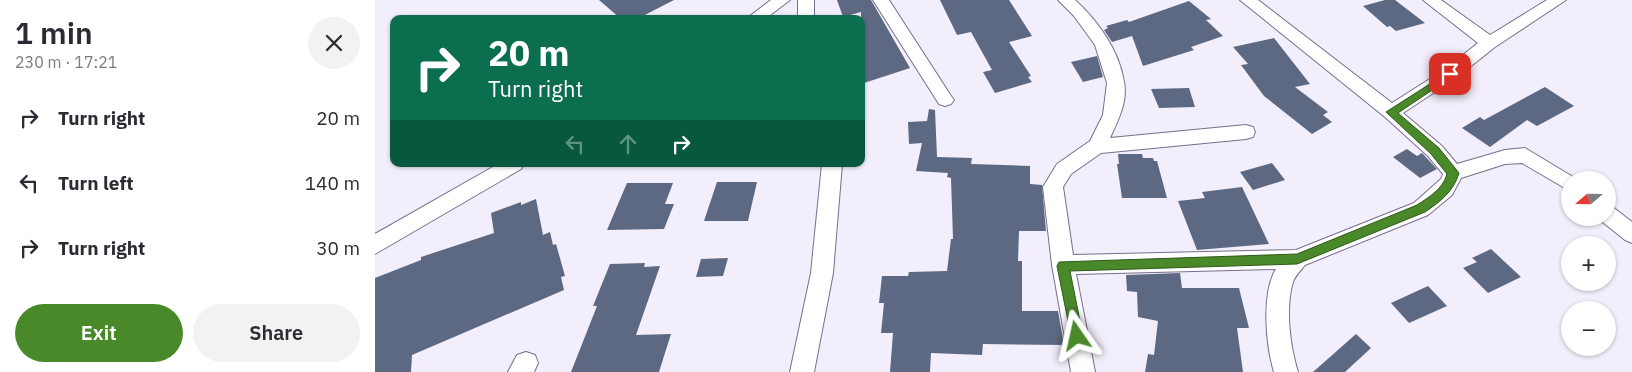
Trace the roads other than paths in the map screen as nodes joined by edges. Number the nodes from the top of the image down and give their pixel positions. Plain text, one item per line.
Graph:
1 (782, 0) edge
2 (806, 0) edge
3 (881, 0) edge
4 (1066, 0) edge
5 (1248, 0) edge
6 (1431, 0) edge
7 (1558, 0) edge
8 (760, 15) edge
9 (806, 15) edge
10 (1489, 43) junction
11 (945, 100) dead end
12 (1391, 112) junction
13 (1246, 132) dead end
14 (1097, 146) junction
15 (509, 167) edge
16 (832, 167) edge
17 (1453, 173) junction
18 (1561, 177) edge
19 (1616, 221) edge
20 (1632, 234) edge
21 (375, 245) edge
22 (1297, 259) junction
23 (1063, 266) junction
24 (803, 372) edge
25 (1083, 372) edge
26 (1285, 372) edge

1 - 8 street
2 - 9 street
3 - 11 street
4 - 14 street
5 - 12 street
6 - 10 street
7 - 10 street
10 - 12 street
12 - 17 street
13 - 14 street
14 - 23 street
15 - 21 street
16 - 24 street
17 - 18 street
17 - 22 street
19 - 20 street
22 - 23 street
22 - 26 street
23 - 25 street

